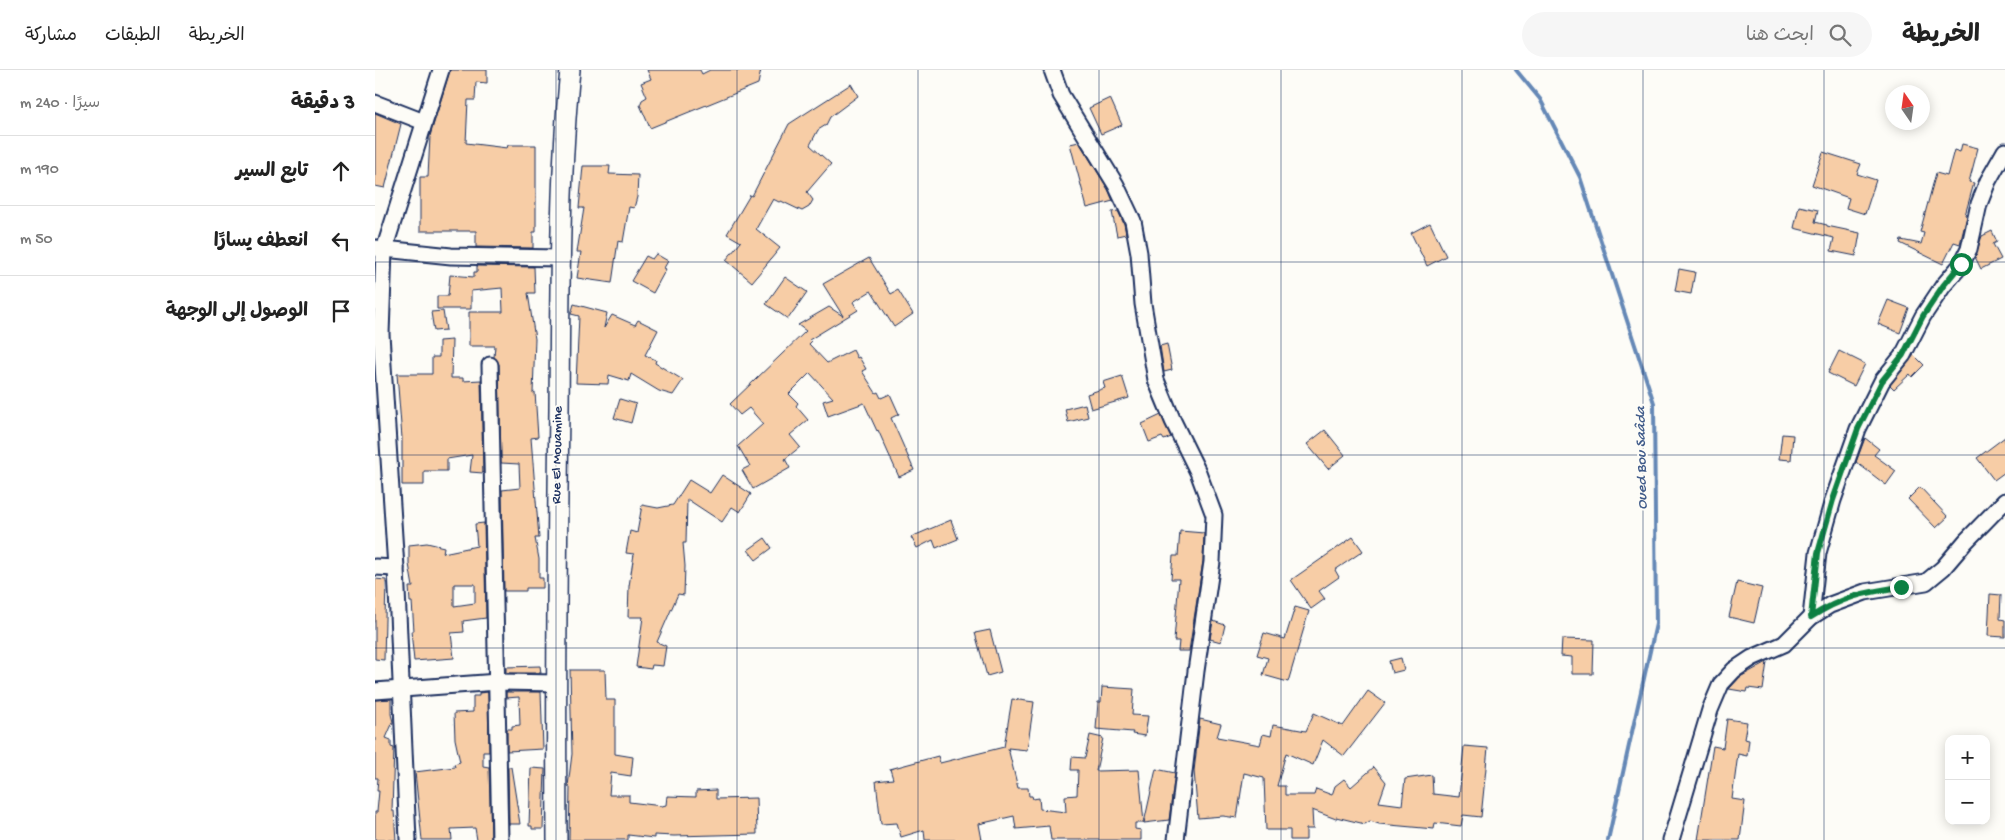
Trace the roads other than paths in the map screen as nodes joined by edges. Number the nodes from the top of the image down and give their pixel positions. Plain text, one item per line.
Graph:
1 (441, 70) edge
2 (570, 70) edge
3 (1052, 70) edge
4 (375, 103) edge
5 (424, 122) junction
6 (2005, 150) edge
7 (379, 249) edge
8 (560, 258) junction
9 (490, 365) dead end
10 (2005, 501) edge
11 (375, 568) edge
12 (396, 568) junction
13 (1811, 617) junction
14 (498, 682) junction
15 (556, 683) junction
16 (401, 690) junction
17 (375, 691) edge
18 (408, 840) edge
19 (500, 840) edge
20 (557, 840) edge
21 (1176, 840) edge
22 (1671, 840) edge

1 - 5 street
2 - 8 main road, Rue El Mouamine
3 - 21 street
4 - 5 street
5 - 7 street
6 - 13 street
7 - 8 street
7 - 12 street
8 - 15 main road, Rue El Mouamine
9 - 14 street
10 - 13 street
11 - 12 street
12 - 16 street
13 - 22 street
14 - 15 street
14 - 16 street
14 - 19 street
15 - 20 main road, Rue El Mouamine
16 - 17 street
16 - 18 street

